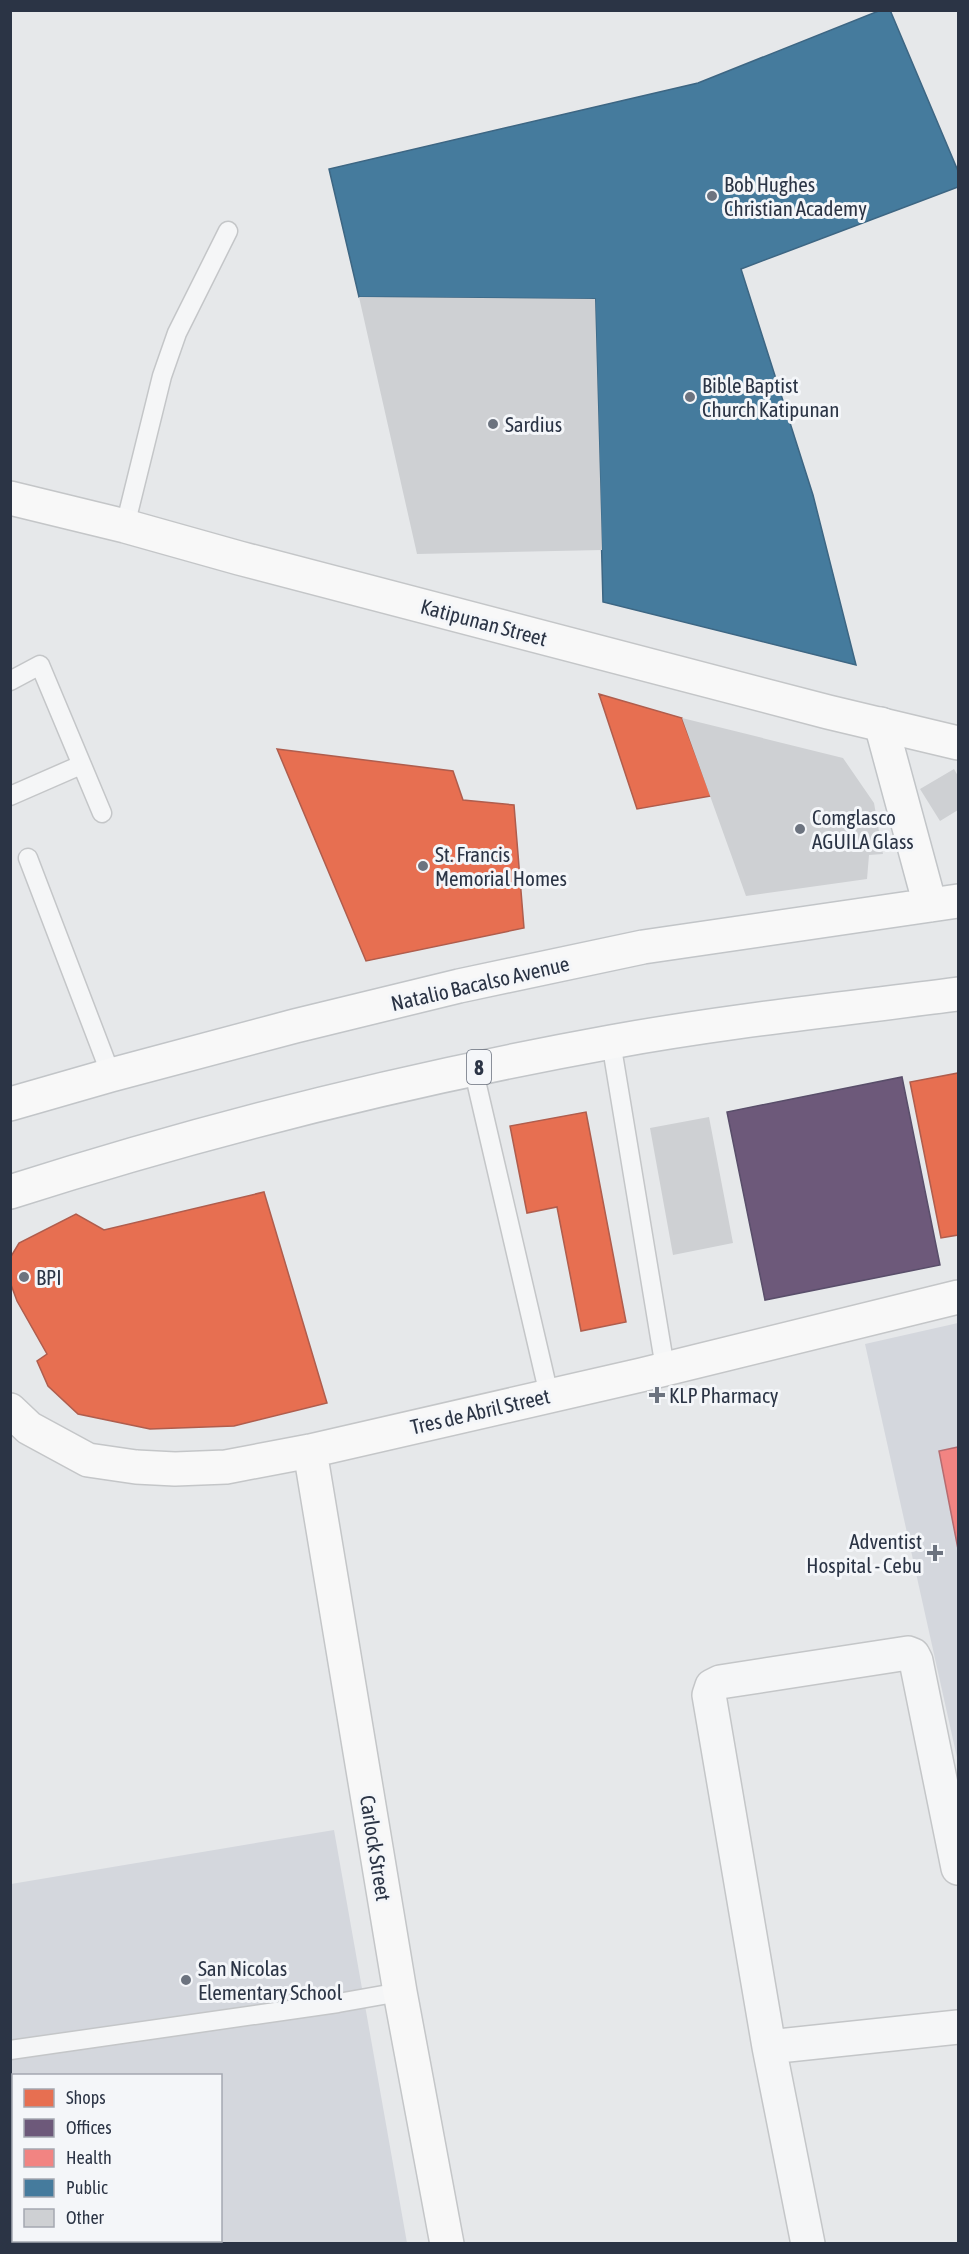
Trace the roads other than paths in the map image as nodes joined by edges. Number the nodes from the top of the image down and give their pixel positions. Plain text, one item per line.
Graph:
1 (228, 231) dead end
2 (10, 498) edge
3 (125, 526) junction
4 (10, 681) edge
5 (881, 724) junction
6 (958, 743) edge
7 (81, 765) junction
8 (10, 796) edge
9 (102, 813) dead end
10 (27, 858) dead end
11 (944, 903) edge
12 (958, 994) edge
13 (611, 1042) junction
14 (473, 1068) junction
15 (111, 1075) junction
16 (10, 1104) edge
17 (10, 1192) edge
18 (958, 1297) edge
19 (664, 1368) junction
20 (549, 1395) junction
21 (10, 1410) edge
22 (310, 1451) junction
23 (958, 1869) edge
24 (400, 1992) junction
25 (958, 2027) edge
26 (769, 2047) junction
27 (10, 2050) edge
28 (447, 2244) edge
29 (808, 2244) edge

1 - 3 lane
2 - 3 main road, Katipunan Street
3 - 5 main road, Katipunan Street
4 - 7 lane
5 - 6 main road, Katipunan Street
5 - 11 main road
7 - 8 lane
7 - 9 lane
10 - 15 lane
11 - 15 main road, Natalio Bacalso Avenue
12 - 13 main road, 8
13 - 14 main road, 8
13 - 19 lane
14 - 17 main road, 8
14 - 20 lane
15 - 16 main road, Natalio Bacalso Avenue
18 - 19 main road, Tres de Abril Street
19 - 20 main road, Tres de Abril Street
20 - 22 main road, Tres de Abril Street
21 - 22 main road, Tres de Abril Street
22 - 24 main road, Carlock Street
23 - 26 street
24 - 27 lane
24 - 28 main road, Carlock Street
25 - 26 street
26 - 29 street

